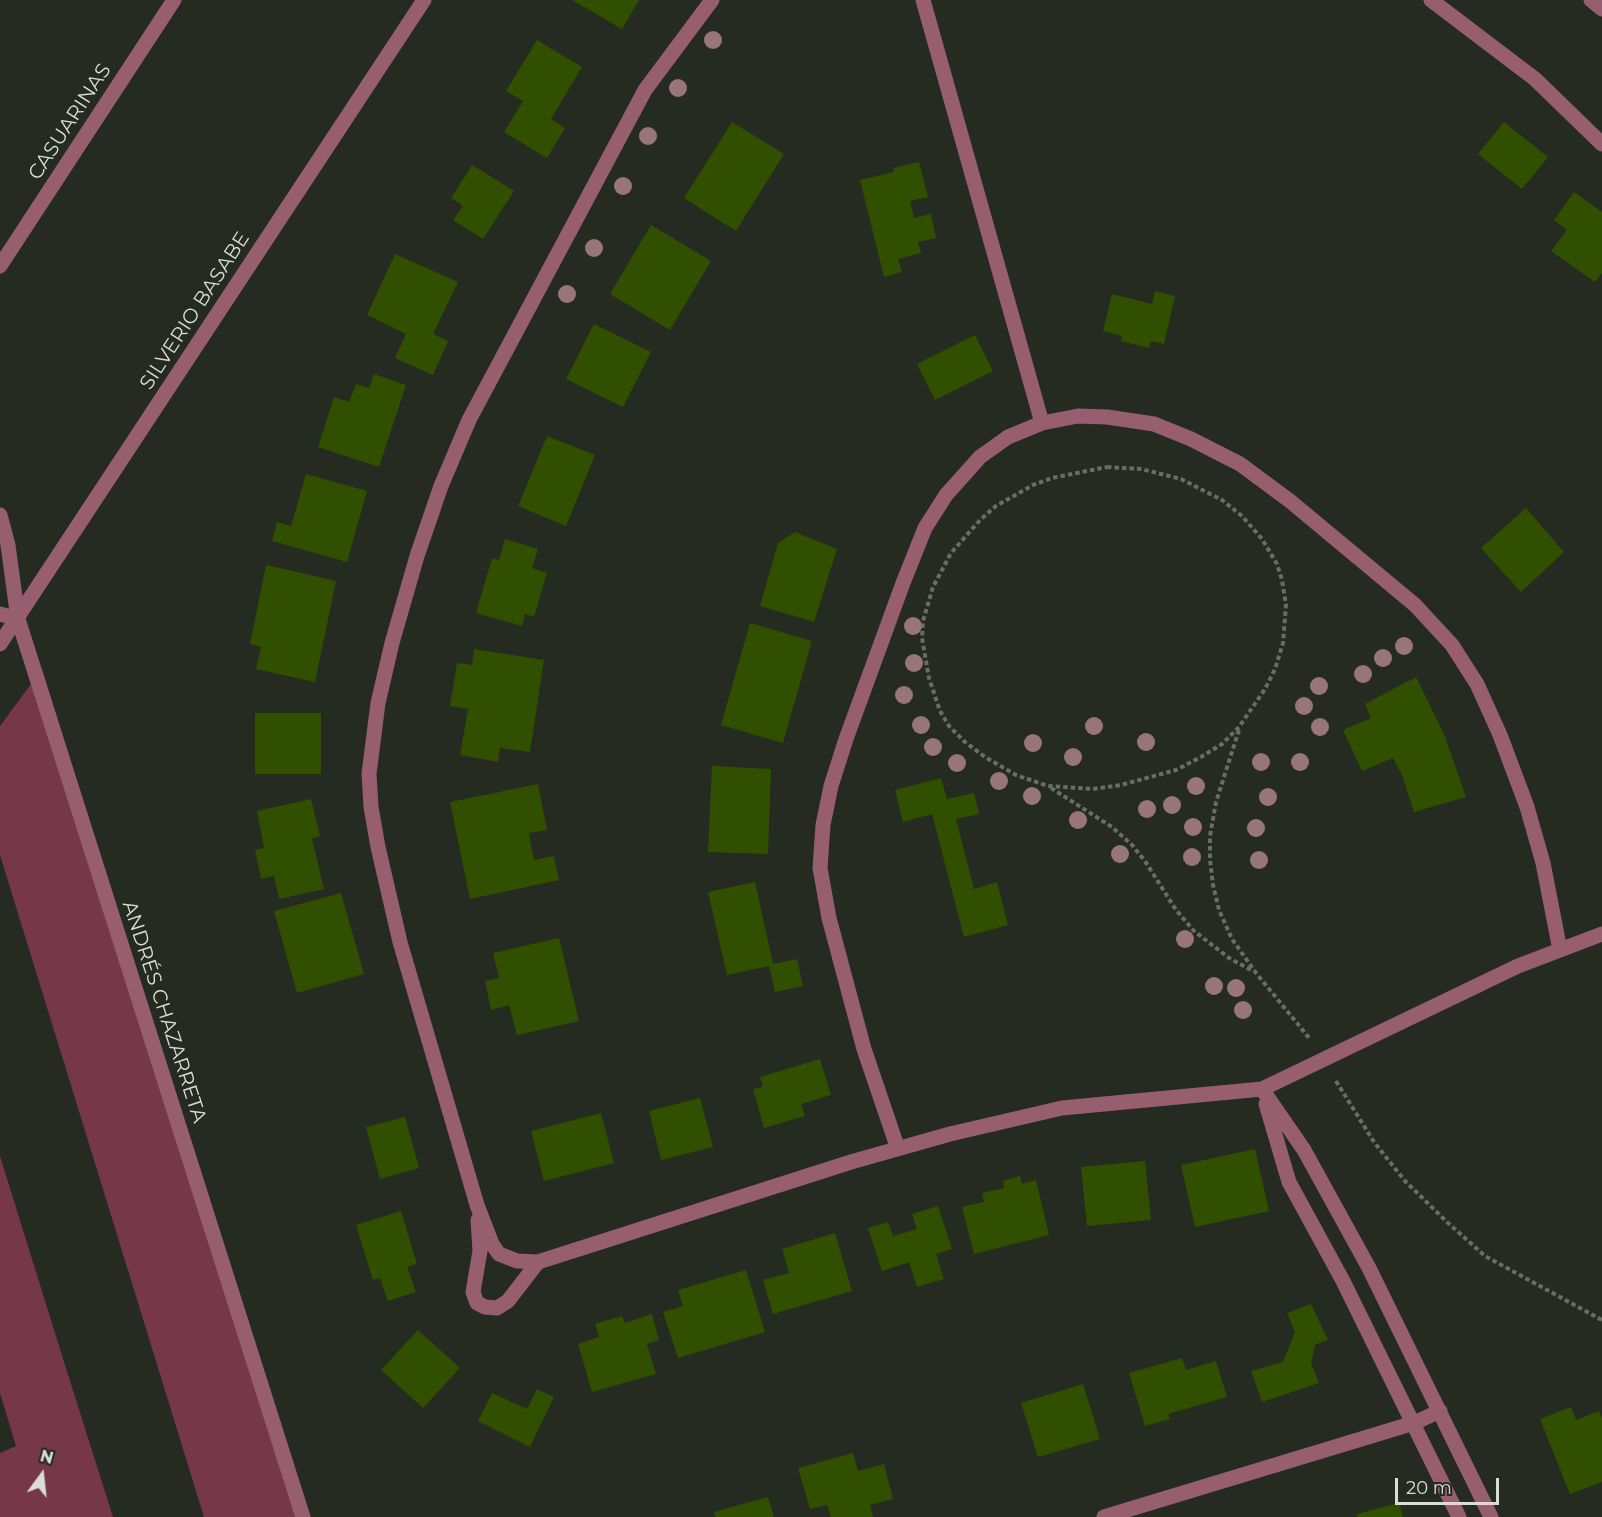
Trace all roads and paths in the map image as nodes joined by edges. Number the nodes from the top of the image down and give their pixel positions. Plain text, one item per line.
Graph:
1 (174, 0) edge
2 (424, 0) edge
3 (712, 0) edge
4 (923, 0) edge
5 (1431, 0) edge
6 (1591, 0) edge
7 (1602, 9) edge
8 (1602, 144) edge
9 (0, 266) edge
10 (1042, 423) junction
11 (0, 516) edge
12 (4, 546) edge
13 (0, 614) edge
14 (18, 619) junction
15 (0, 644) edge
16 (1048, 786) junction
17 (1602, 934) edge
18 (1560, 950) junction
19 (1256, 973) dead end
20 (1262, 1089) junction
21 (898, 1149) junction
22 (477, 1205) junction
23 (538, 1262) junction
24 (1440, 1411) junction
25 (1414, 1423) junction
26 (303, 1517) edge
27 (1104, 1517) edge
28 (1459, 1517) edge
29 (1491, 1517) edge

1 - 9 street, CASUARINAS
2 - 14 street, SILVERIO BASABE
3 - 22 street
4 - 10 street
5 - 8 street
6 - 7 street
10 - 18 street
10 - 21 street
11 - 12 street, ANDRÉS CHAZARRETA
12 - 14 street, ANDRÉS CHAZARRETA
13 - 14 street
14 - 15 street, SILVERIO BASABE
14 - 26 street, ANDRÉS CHAZARRETA
16 - 16 path
16 - 19 path
17 - 18 street
18 - 20 street
20 - 21 street
20 - 24 street
20 - 25 street
21 - 23 street
22 - 23 street
22 - 23 street
24 - 25 street
24 - 29 street
25 - 27 street
25 - 28 street

